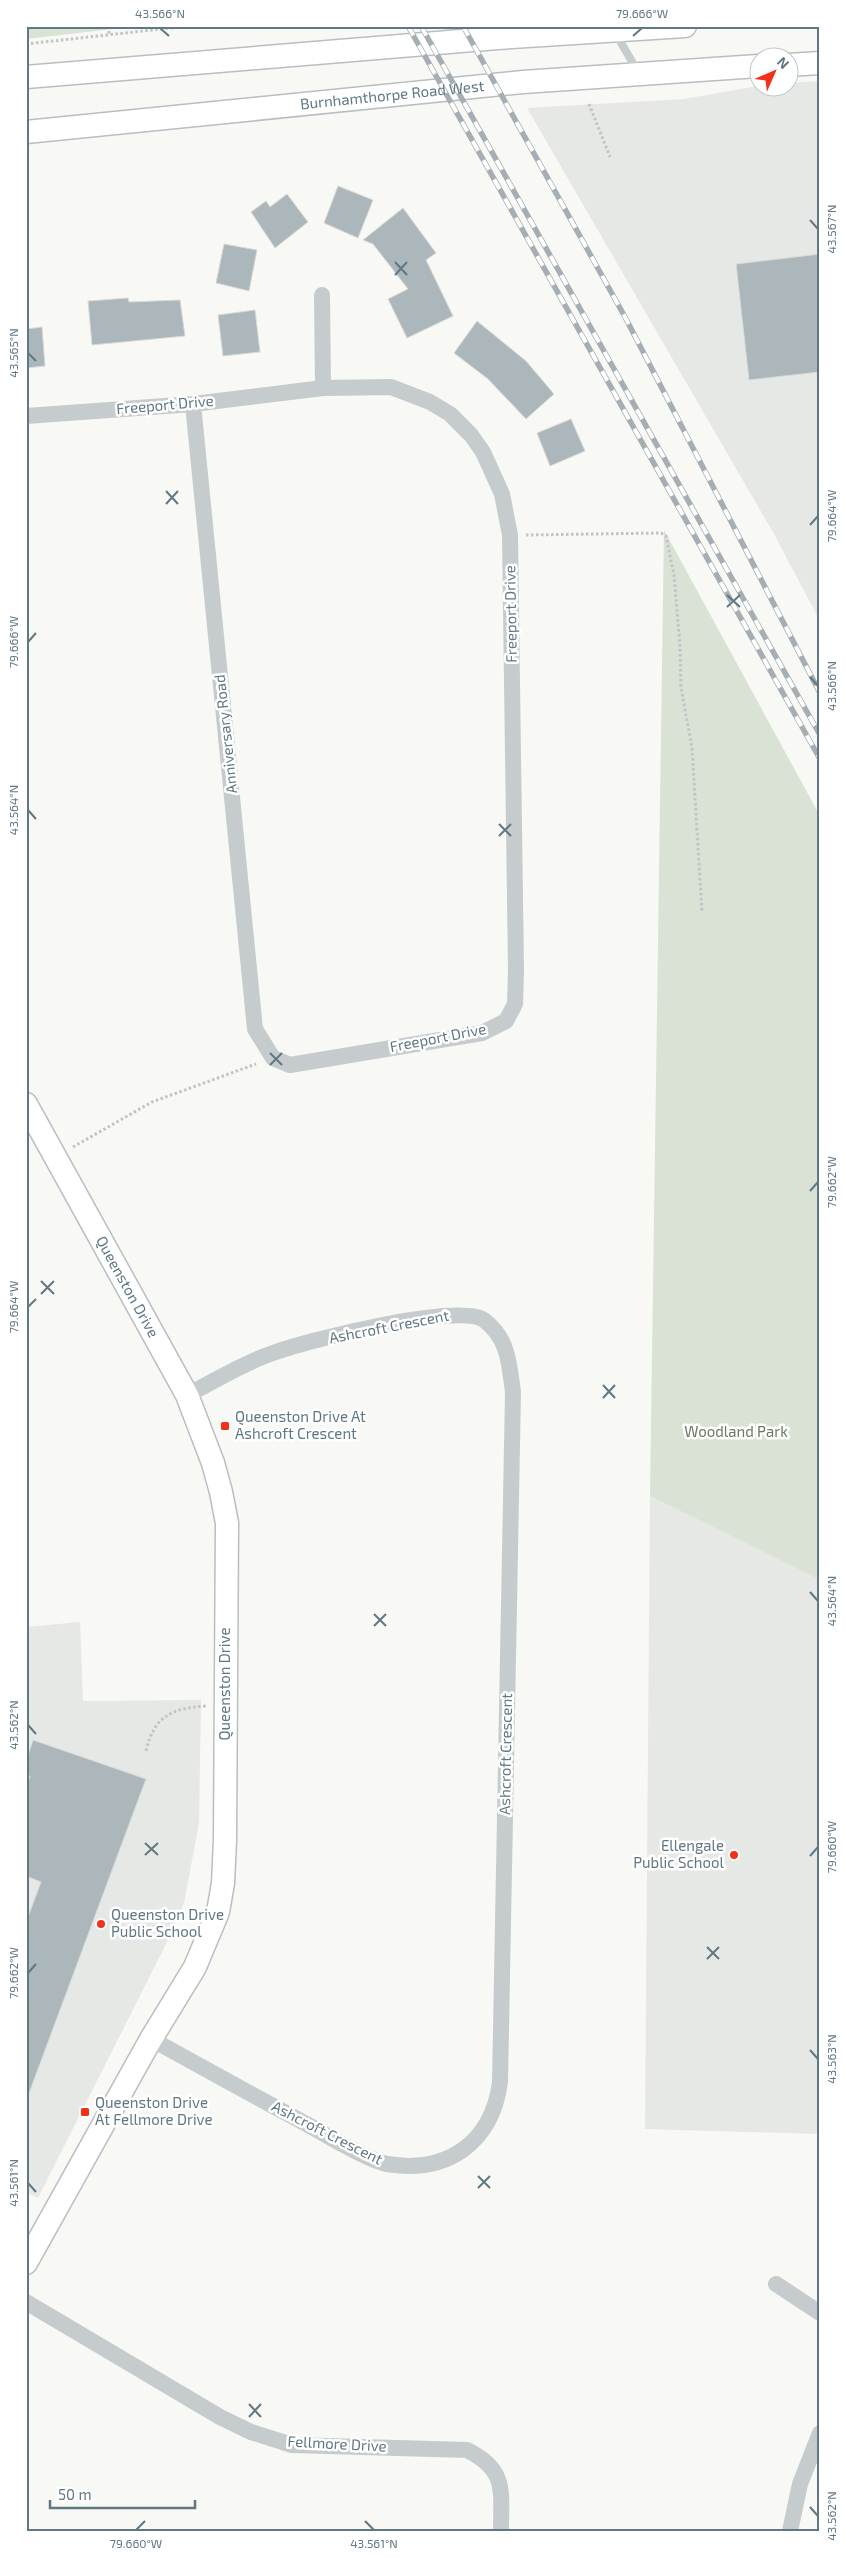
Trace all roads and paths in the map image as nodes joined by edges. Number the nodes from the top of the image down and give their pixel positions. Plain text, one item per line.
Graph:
1 (109, 26) edge
2 (188, 26) edge
3 (685, 26) edge
4 (613, 28) edge
5 (110, 34) junction
6 (26, 44) edge
7 (820, 63) edge
8 (798, 64) edge
9 (748, 67) edge
10 (639, 73) junction
11 (26, 77) edge
12 (589, 104) dead end
13 (26, 132) edge
14 (610, 157) dead end
15 (322, 295) dead end
16 (323, 388) junction
17 (193, 404) junction
18 (26, 416) edge
19 (510, 535) junction
20 (702, 912) dead end
21 (273, 1058) junction
22 (26, 1104) edge
23 (56, 1157) junction
24 (187, 1394) junction
25 (225, 1705) junction
26 (146, 1751) dead end
27 (151, 2039) junction
28 (26, 2263) edge
29 (776, 2284) dead end
30 (26, 2302) edge
31 (820, 2313) edge
32 (820, 2433) edge
33 (501, 2531) edge
34 (790, 2531) edge

1 - 5 path
2 - 5 path
3 - 4 main road
4 - 10 lane
4 - 11 main road
5 - 6 path
7 - 8 main road
9 - 10 main road, Burnhamthorpe Road West
10 - 13 main road, Burnhamthorpe Road West
12 - 14 path
15 - 16 street
16 - 17 street, Freeport Drive
16 - 19 street, Freeport Drive
17 - 18 street, Freeport Drive
17 - 21 street, Anniversary Road
19 - 20 path
19 - 21 street, Freeport Drive
21 - 23 path
22 - 23 main road, Queenston Drive
23 - 24 main road, Queenston Drive
24 - 25 main road, Queenston Drive
24 - 27 street, Ashcroft Crescent
25 - 26 path
25 - 27 main road, Queenston Drive
27 - 28 main road, Queenston Drive
29 - 31 street
30 - 33 street, Fellmore Drive
32 - 34 street

